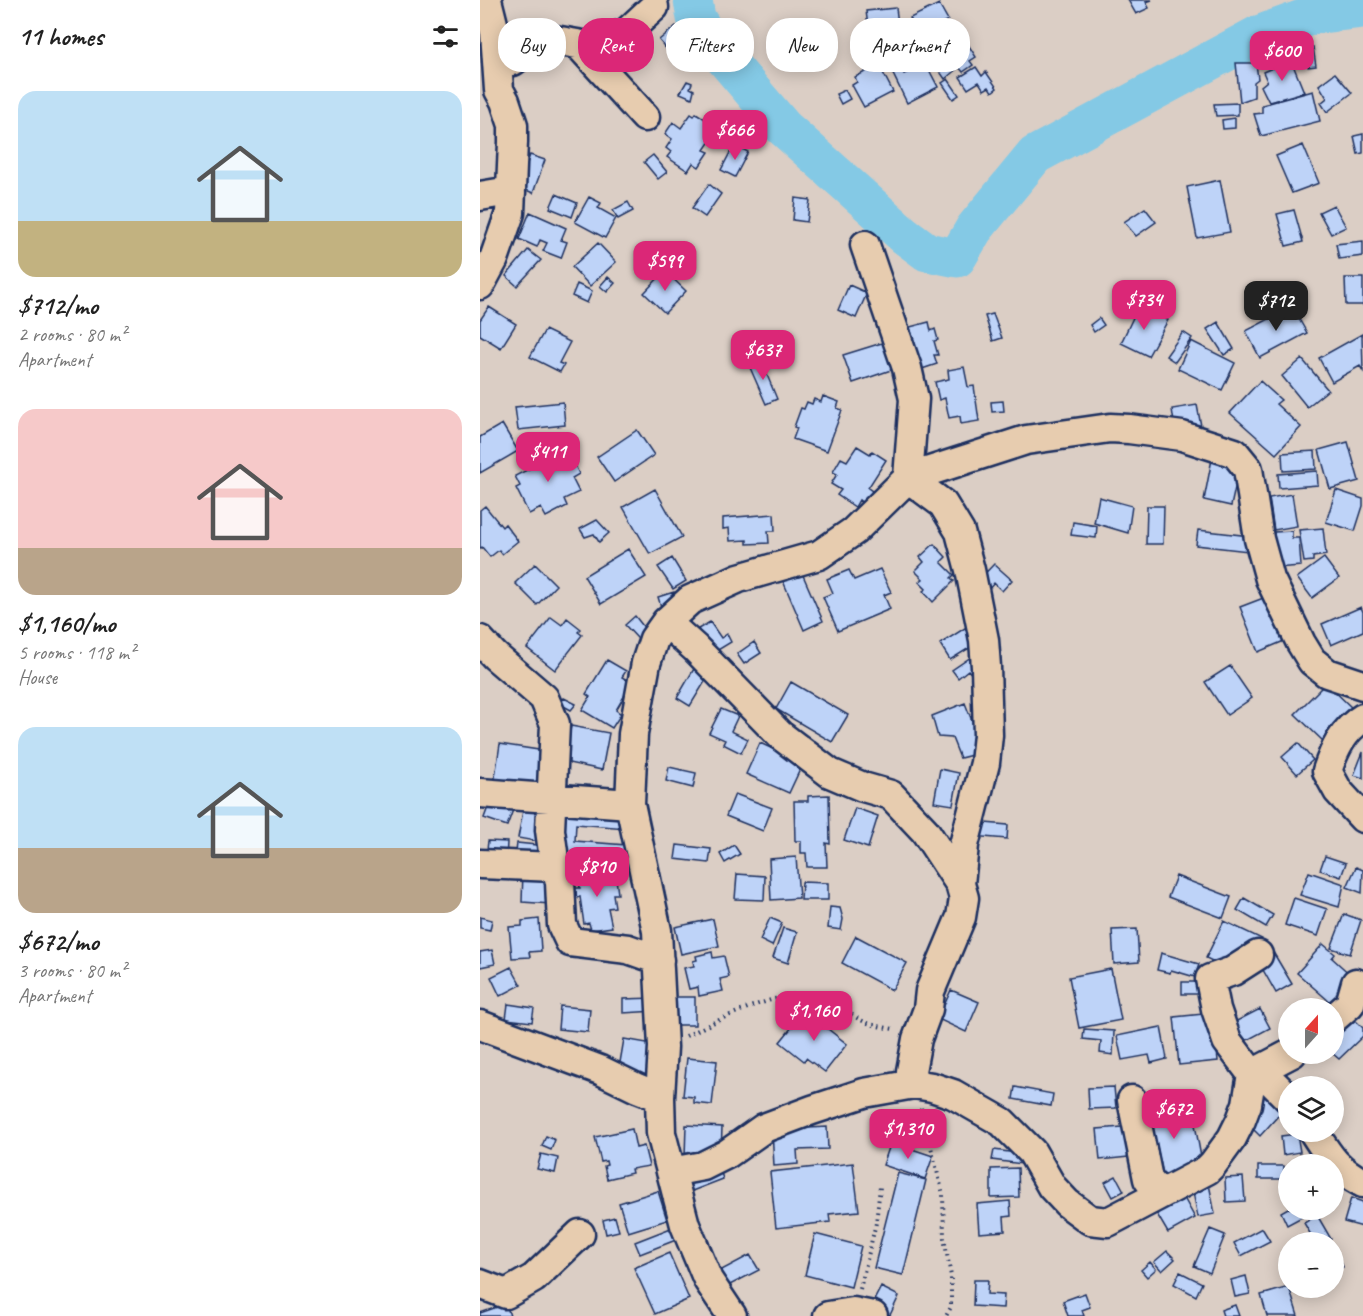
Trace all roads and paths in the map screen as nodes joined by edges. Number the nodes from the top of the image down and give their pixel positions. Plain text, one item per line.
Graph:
1 (487, 0) edge
2 (654, 7) dead end
3 (642, 18) edge
4 (495, 32) junction
5 (498, 32) edge
6 (604, 72) edge
7 (489, 94) edge
8 (645, 117) dead end
9 (512, 193) junction
10 (480, 196) edge
11 (866, 245) dead end
12 (480, 285) edge
13 (908, 478) junction
14 (666, 622) junction
15 (485, 655) edge
16 (1363, 685) edge
17 (1363, 718) edge
18 (480, 793) edge
19 (550, 798) junction
20 (630, 804) junction
21 (1363, 818) edge
22 (480, 864) edge
23 (555, 867) junction
24 (960, 884) junction
25 (1258, 955) dead end
26 (659, 960) junction
27 (1356, 982) dead end
28 (1344, 1009) edge
29 (480, 1025) edge
30 (919, 1033) junction
31 (663, 1047) junction
32 (1278, 1060) edge
33 (1256, 1072) junction
34 (914, 1084) junction
35 (1278, 1090) edge
36 (660, 1097) junction
37 (1132, 1100) dead end
38 (1320, 1142) edge
39 (671, 1172) junction
40 (1363, 1183) edge
41 (880, 1187) dead end
42 (1162, 1192) junction
43 (580, 1234) dead end
44 (496, 1298) edge
45 (720, 1313) edge
46 (851, 1315) edge
47 (946, 1316) edge

1 - 4 street
2 - 3 street
4 - 5 street
4 - 7 street
6 - 8 street
7 - 9 street
9 - 10 street
9 - 12 street
11 - 13 street
13 - 14 street
13 - 16 street
13 - 24 street
14 - 20 street
14 - 24 street
15 - 19 street
17 - 21 street
18 - 19 street
19 - 20 street
19 - 23 street
20 - 26 street
22 - 23 street
23 - 26 street
24 - 30 street
25 - 33 street
26 - 31 street
27 - 28 street
29 - 36 street
30 - 31 path
30 - 34 street
31 - 36 street
32 - 33 street
33 - 35 street
33 - 42 street
34 - 39 street
34 - 42 street
34 - 47 path
36 - 39 street
37 - 42 street
38 - 40 street
39 - 45 street
41 - 46 path
43 - 44 street

